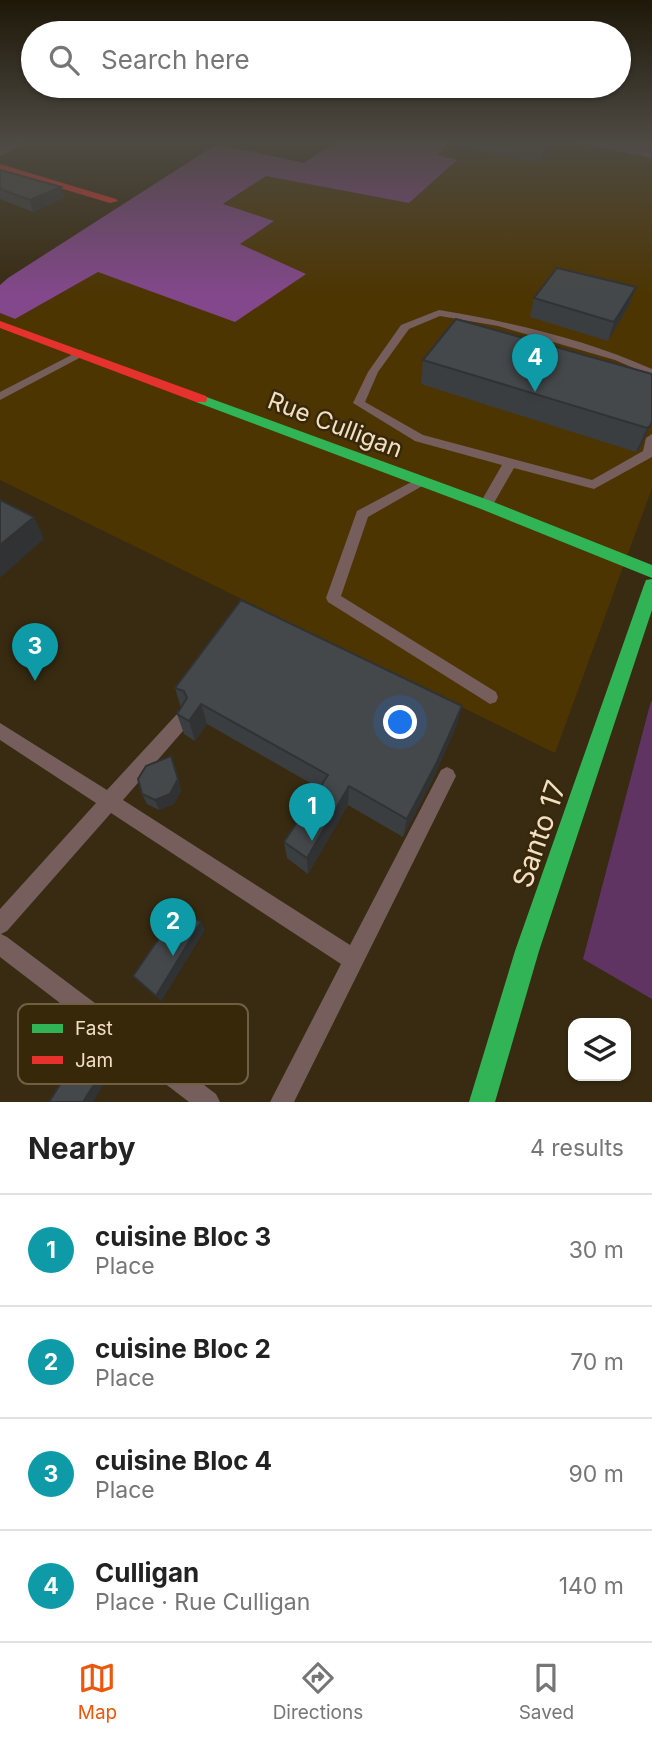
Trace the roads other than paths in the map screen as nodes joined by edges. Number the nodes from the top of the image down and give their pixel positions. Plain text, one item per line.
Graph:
1 (85, 192) edge
2 (113, 201) dead end
3 (0, 324) edge
4 (81, 353) junction
5 (652, 373) edge
6 (0, 397) edge
7 (652, 438) edge
8 (510, 462) junction
9 (419, 482) junction
10 (486, 505) junction
11 (652, 572) edge
12 (652, 585) edge
13 (490, 697) dead end
14 (183, 719) edge
15 (0, 732) edge
16 (447, 776) dead end
17 (109, 802) junction
18 (0, 924) edge
19 (0, 944) edge
20 (354, 960) junction
21 (79, 1004) edge
22 (184, 1084) edge
23 (208, 1102) edge
24 (282, 1102) edge
25 (482, 1102) edge

1 - 2 street
3 - 4 street, Rue Culligan
4 - 6 lane
4 - 9 street, Rue Culligan
5 - 8 lane
7 - 8 lane
8 - 10 lane
9 - 10 street, Rue Culligan
9 - 13 lane
10 - 11 street, Rue Culligan
12 - 25 street, Santo 17
14 - 17 lane
15 - 17 lane
16 - 20 lane
17 - 18 lane
17 - 20 lane
19 - 21 lane
20 - 24 lane
22 - 23 lane

